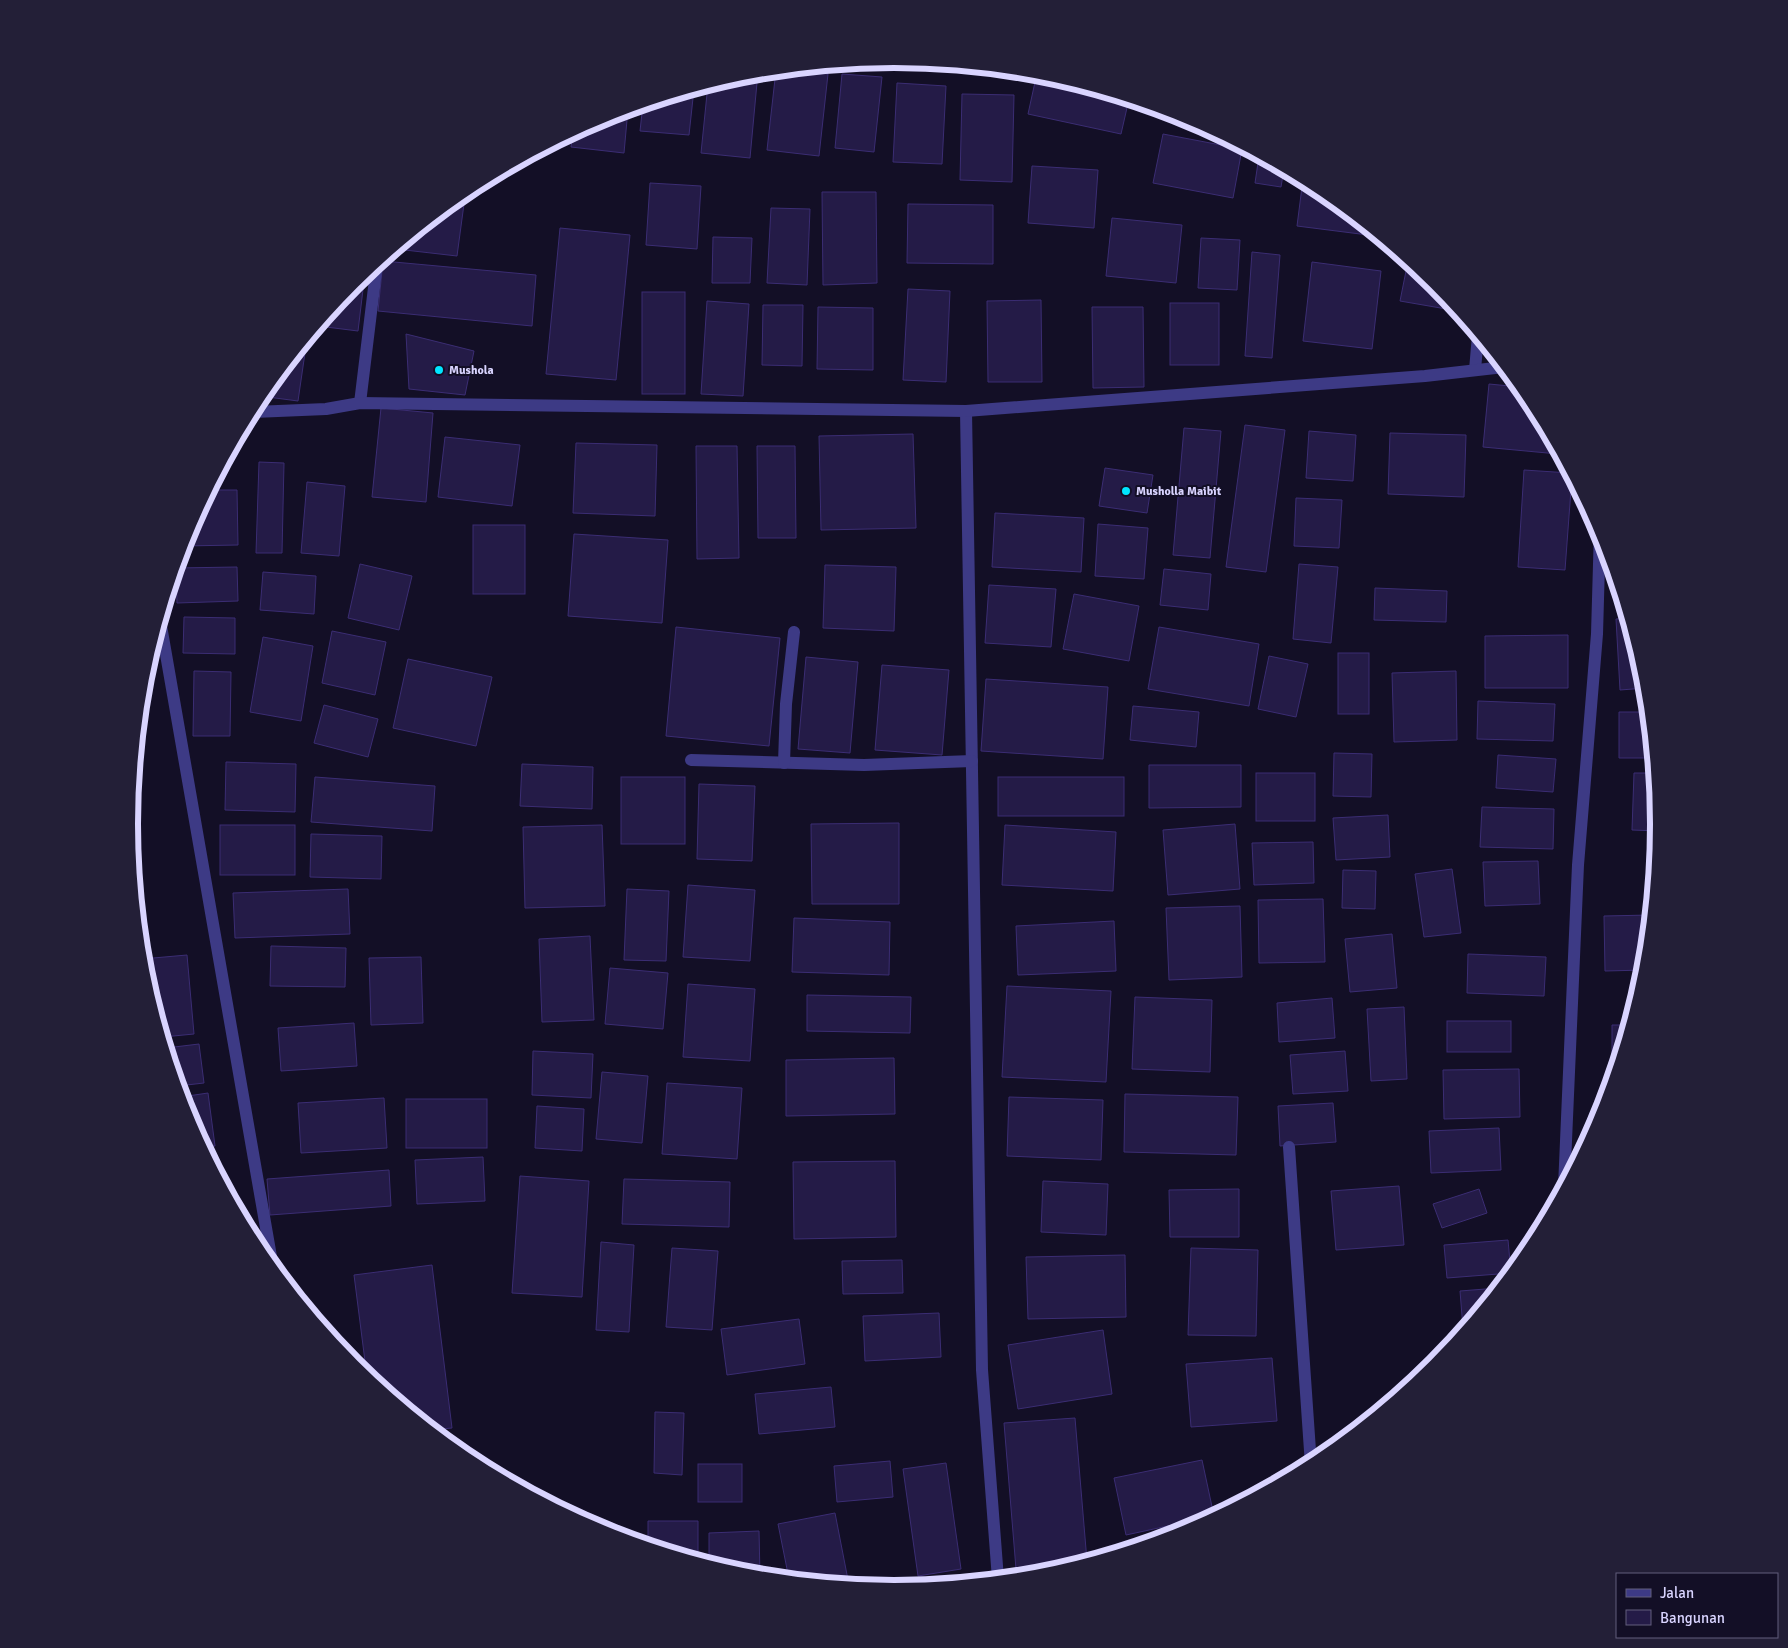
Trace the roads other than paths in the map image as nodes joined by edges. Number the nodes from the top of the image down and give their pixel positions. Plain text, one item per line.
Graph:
1 (375, 274) edge
2 (1477, 343) edge
3 (1497, 368) edge
4 (1475, 370) junction
5 (355, 403) junction
6 (260, 411) edge
7 (966, 411) junction
8 (1599, 551) edge
9 (162, 632) edge
10 (794, 632) dead end
11 (691, 760) dead end
12 (972, 761) junction
13 (784, 763) junction
14 (1289, 1147) dead end
15 (1565, 1173) edge
16 (270, 1251) edge
17 (1310, 1455) edge
18 (998, 1573) edge

1 - 5 street
2 - 4 street
3 - 4 street
4 - 7 street
5 - 6 street
5 - 7 street
7 - 12 street
8 - 15 street
9 - 16 street
10 - 13 street
11 - 13 street
12 - 13 street
12 - 18 street
14 - 17 street

